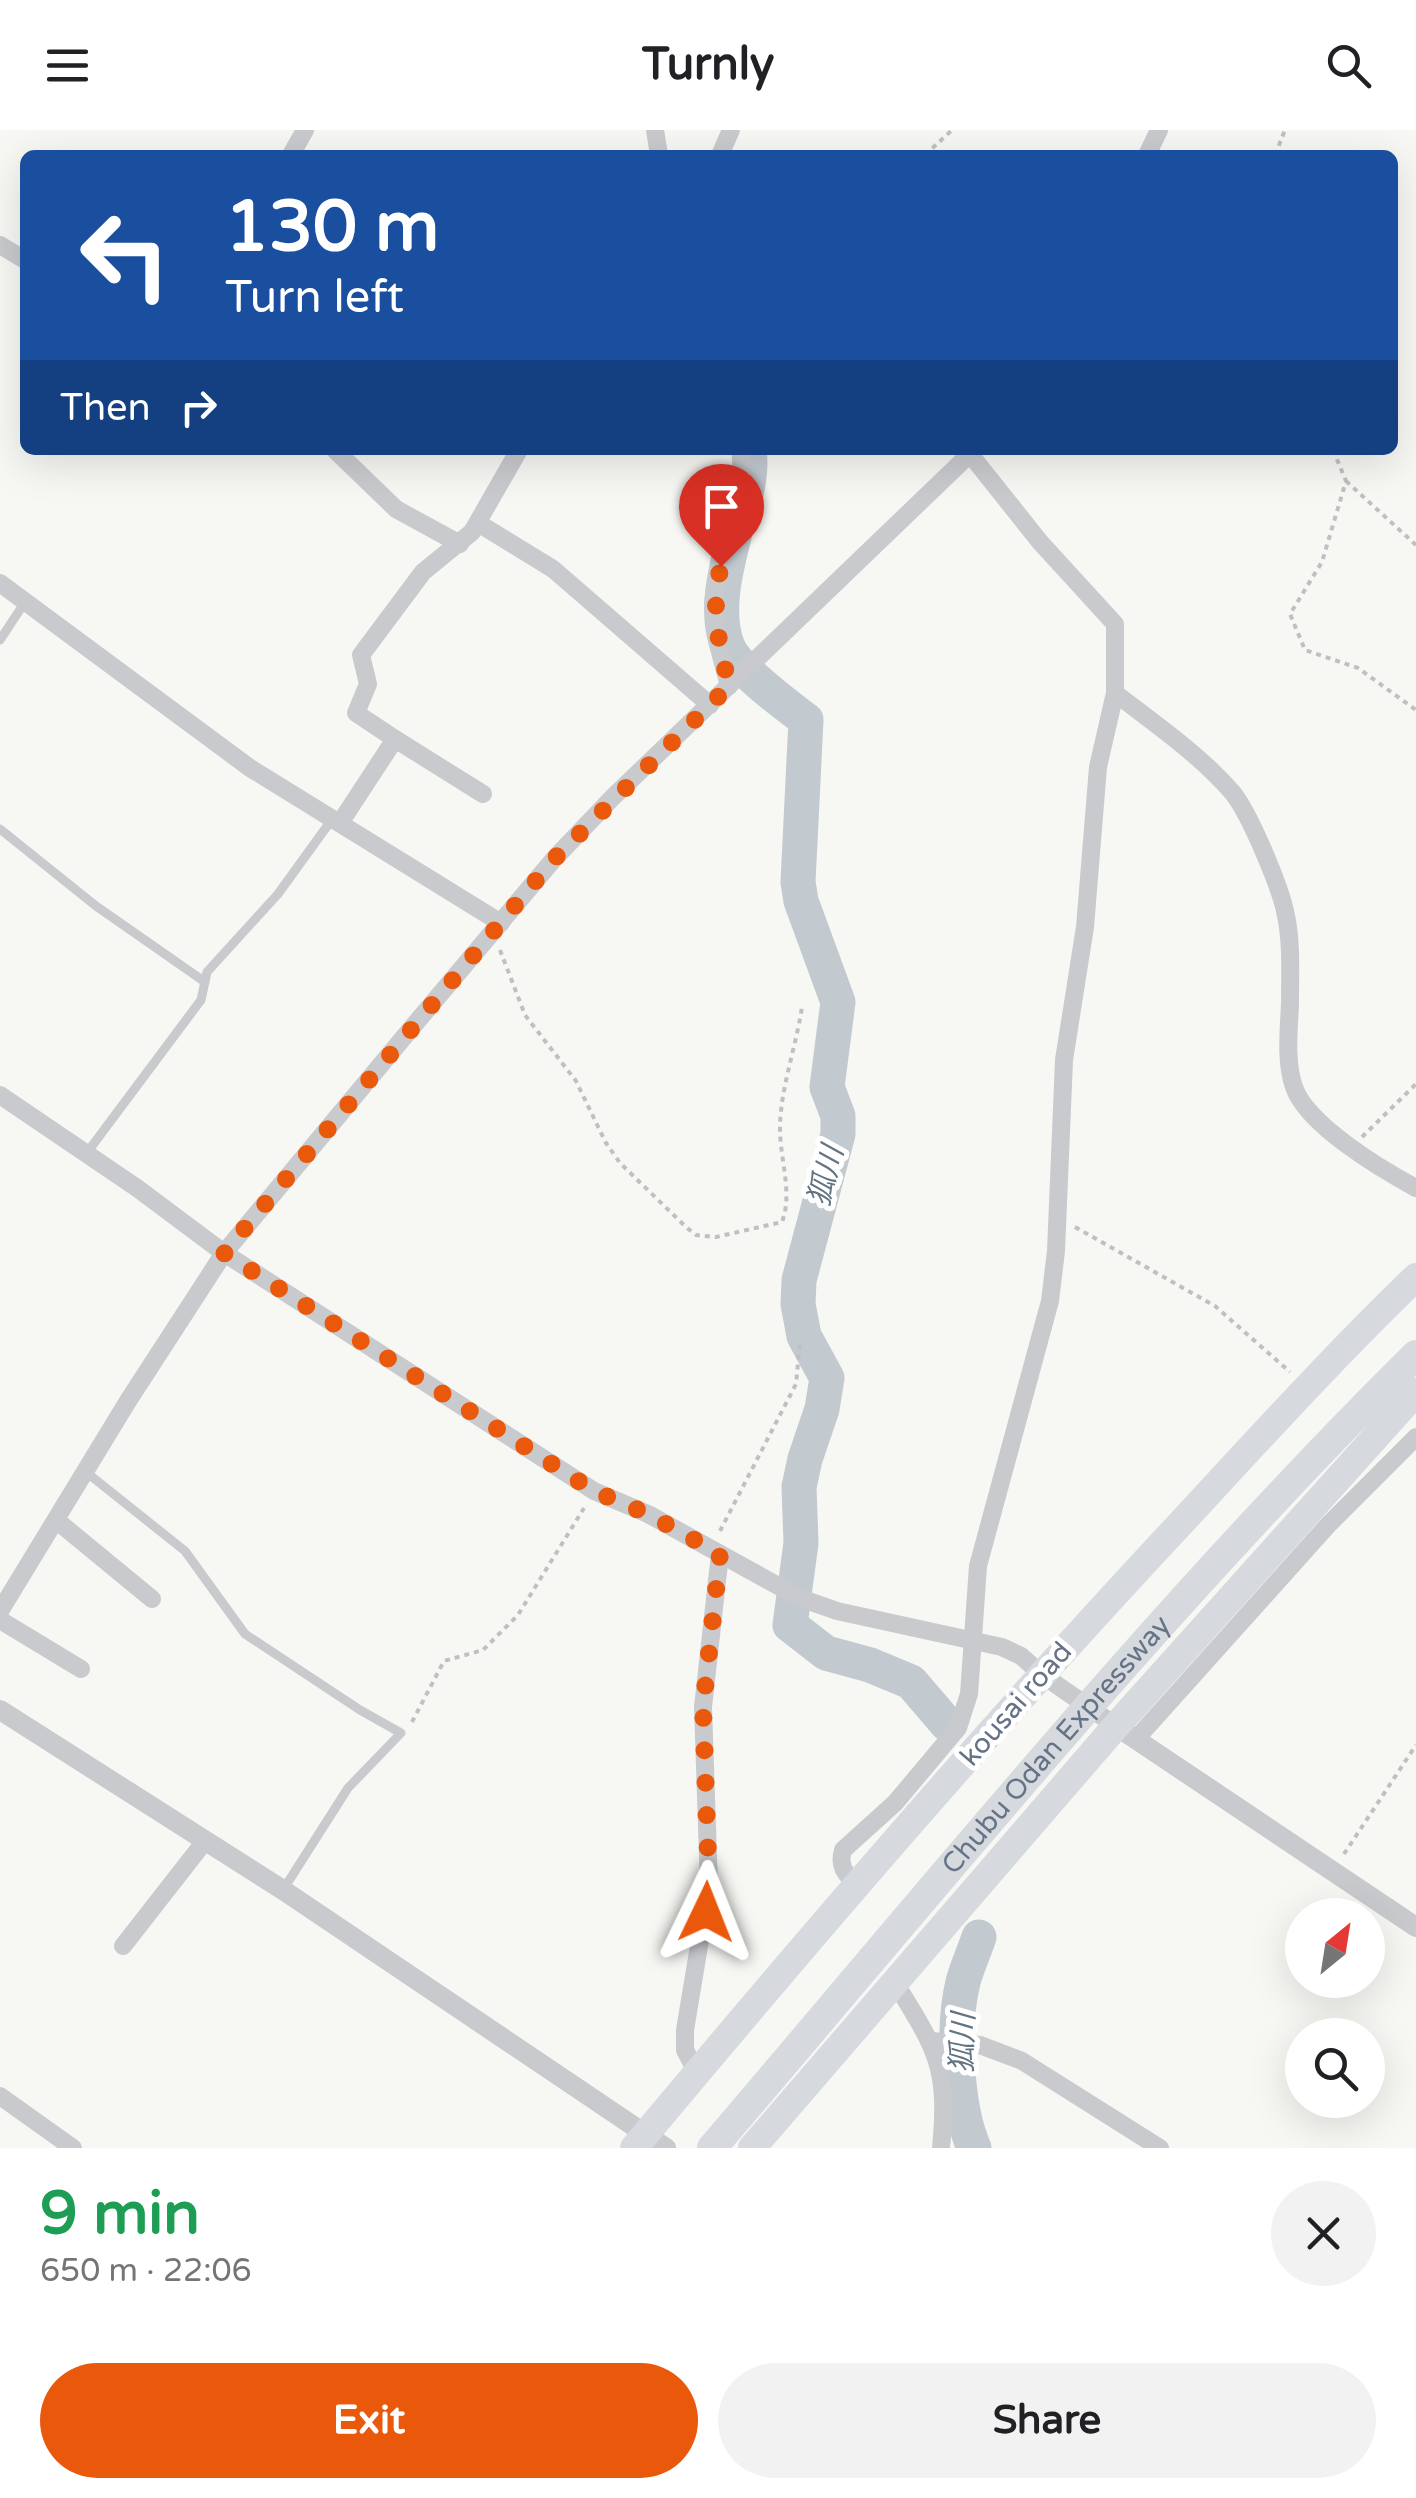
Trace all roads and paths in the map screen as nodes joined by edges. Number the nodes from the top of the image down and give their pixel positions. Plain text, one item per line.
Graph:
1 (952, 130) edge
2 (930, 150) edge
3 (340, 455) edge
4 (516, 455) edge
5 (740, 455) edge
6 (969, 455) edge
7 (974, 455) edge
8 (1336, 455) edge
9 (1346, 481) junction
10 (478, 523) junction
11 (460, 544) junction
12 (1416, 545) edge
13 (0, 584) edge
14 (25, 602) junction
15 (0, 640) edge
16 (729, 686) junction
17 (1115, 693) junction
18 (710, 705) junction
19 (1416, 710) edge
20 (396, 740) junction
21 (483, 794) dead end
22 (336, 820) junction
23 (0, 829) edge
24 (497, 927) junction
25 (205, 982) junction
26 (802, 1007) dead end
27 (1416, 1084) edge
28 (0, 1095) edge
29 (1353, 1146) junction
30 (86, 1154) junction
31 (1416, 1188) edge
32 (1058, 1217) junction
33 (224, 1253) junction
34 (1416, 1277) edge
35 (800, 1342) dead end
36 (1416, 1355) edge
37 (1306, 1388) junction
38 (1416, 1392) edge
39 (1416, 1437) edge
40 (86, 1472) junction
41 (594, 1491) junction
42 (56, 1520) junction
43 (716, 1552) junction
44 (152, 1598) dead end
45 (0, 1611) edge
46 (0, 1620) edge
47 (971, 1639) junction
48 (82, 1669) dead end
49 (1040, 1674) junction
50 (0, 1710) edge
51 (1127, 1732) junction
52 (401, 1733) junction
53 (1416, 1745) edge
54 (206, 1841) junction
55 (1333, 1870) junction
56 (858, 1886) junction
57 (283, 1890) junction
58 (1416, 1927) edge
59 (123, 1946) dead end
60 (894, 1981) junction
61 (932, 2041) junction
62 (697, 2073) junction
63 (0, 2096) edge
64 (796, 2096) junction
65 (649, 2143) edge
66 (74, 2148) edge
67 (714, 2148) edge
68 (752, 2148) edge
69 (941, 2148) edge
70 (1160, 2148) edge

1 - 2 path
3 - 11 street
4 - 10 street
5 - 16 street
6 - 16 street
7 - 17 street
8 - 9 path
9 - 12 path
9 - 19 path
10 - 11 street
10 - 18 street
11 - 20 street
13 - 14 street
14 - 15 lane
14 - 22 street
16 - 18 street
17 - 29 street
17 - 32 street
18 - 24 street
20 - 21 street
20 - 22 street
22 - 24 street
22 - 25 lane
23 - 25 lane
24 - 26 path
24 - 33 street
25 - 30 lane
27 - 29 path
28 - 30 street
29 - 31 street
30 - 33 street
32 - 37 path
32 - 47 street
33 - 40 street
33 - 41 street
34 - 37 highway, kousai road
35 - 43 path
36 - 67 highway, Chubu Odan Expressway
37 - 49 highway, kousai road
38 - 51 highway
39 - 51 street
40 - 42 street
40 - 52 lane
41 - 43 street
41 - 52 path
42 - 44 street
42 - 45 street
43 - 47 street
43 - 62 street
46 - 48 street
47 - 49 street
47 - 56 street
49 - 51 street
49 - 56 highway, kousai road
50 - 54 street
51 - 55 street
51 - 60 highway
52 - 57 lane
53 - 55 path
54 - 57 street
54 - 59 street
55 - 58 street
56 - 62 highway, kousai road
57 - 65 street
60 - 61 street
60 - 64 highway
61 - 69 street
61 - 70 street
62 - 65 highway, kousai road
63 - 66 street
64 - 67 highway
64 - 68 highway

